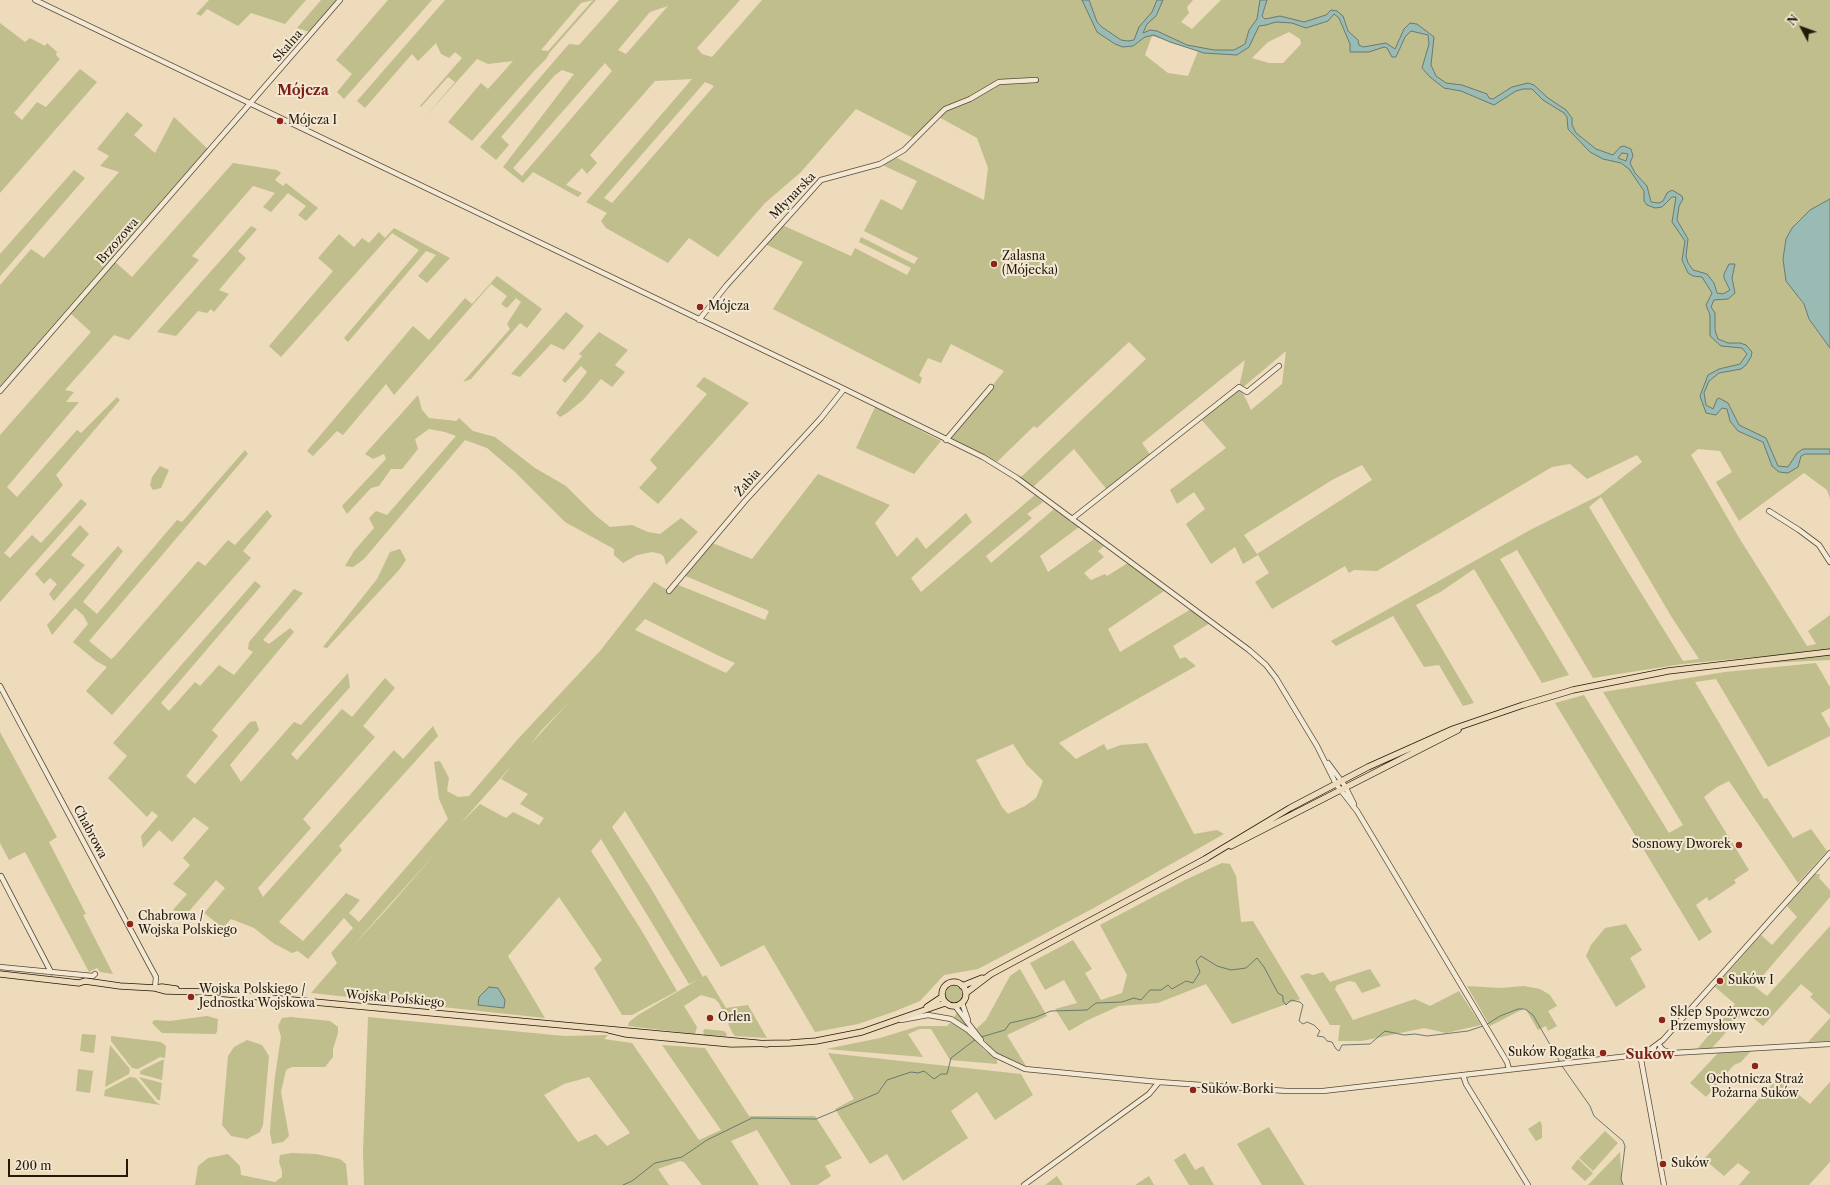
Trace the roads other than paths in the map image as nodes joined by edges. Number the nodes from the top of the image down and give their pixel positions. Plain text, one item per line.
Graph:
1 (35, 0) edge
2 (340, 0) edge
3 (1036, 80) dead end
4 (251, 104) junction
5 (699, 320) junction
6 (1279, 366) dead end
7 (991, 387) dead end
8 (844, 389) junction
9 (0, 392) edge
10 (946, 440) junction
11 (1769, 511) dead end
12 (1072, 519) junction
13 (1830, 562) edge
14 (669, 592) dead end
15 (1830, 652) edge
16 (0, 686) edge
17 (1484, 718) junction
18 (1323, 757) junction
19 (1342, 781) junction
20 (1345, 786) junction
21 (1337, 787) junction
22 (1357, 812) junction
23 (1830, 852) edge
24 (1, 876) edge
25 (0, 967) edge
26 (51, 972) junction
27 (0, 974) edge
28 (95, 974) dead end
29 (991, 974) junction
30 (962, 986) junction
31 (156, 988) junction
32 (966, 993) junction
33 (942, 997) junction
34 (945, 1003) junction
35 (962, 1003) junction
36 (955, 1006) junction
37 (915, 1014) junction
38 (897, 1021) junction
39 (969, 1023) junction
40 (978, 1038) junction
41 (1658, 1044) junction
42 (1830, 1044) edge
43 (1652, 1049) junction
44 (1672, 1053) junction
45 (1640, 1054) junction
46 (1509, 1070) junction
47 (1463, 1075) junction
48 (1159, 1082) junction
49 (1024, 1185) edge
50 (1528, 1185) edge
51 (1664, 1185) edge

1 - 4 street
2 - 4 street, Skalna
3 - 5 street, Młynarska
4 - 5 street
4 - 9 street, Brzozowa
5 - 8 street
6 - 12 street
7 - 10 street
8 - 10 street
8 - 14 street, Żabia
10 - 12 street
11 - 13 street
12 - 18 street
15 - 17 main road
16 - 31 street, Chabrowa
17 - 19 main road
17 - 20 main road
18 - 19 street
18 - 21 street
19 - 20 street
19 - 21 main road
20 - 21 main road
20 - 22 street
21 - 22 street
21 - 29 main road
22 - 46 street
23 - 41 street
24 - 26 street
25 - 26 street
26 - 28 street
27 - 31 main road, Wojska Polskiego
29 - 30 main road
29 - 32 main road
30 - 32 main road
30 - 33 main road
31 - 38 main road, Wojska Polskiego
32 - 35 main road
33 - 34 main road
33 - 37 main road
34 - 36 main road
34 - 37 main road
35 - 36 main road
35 - 39 street
36 - 39 street
37 - 38 main road, Wojska Polskiego
38 - 40 street
39 - 40 street
40 - 48 street
41 - 43 street
41 - 44 street
42 - 44 street
43 - 44 street
43 - 45 street
45 - 46 street
45 - 51 street
46 - 47 street
47 - 48 street
47 - 50 street
48 - 49 street

